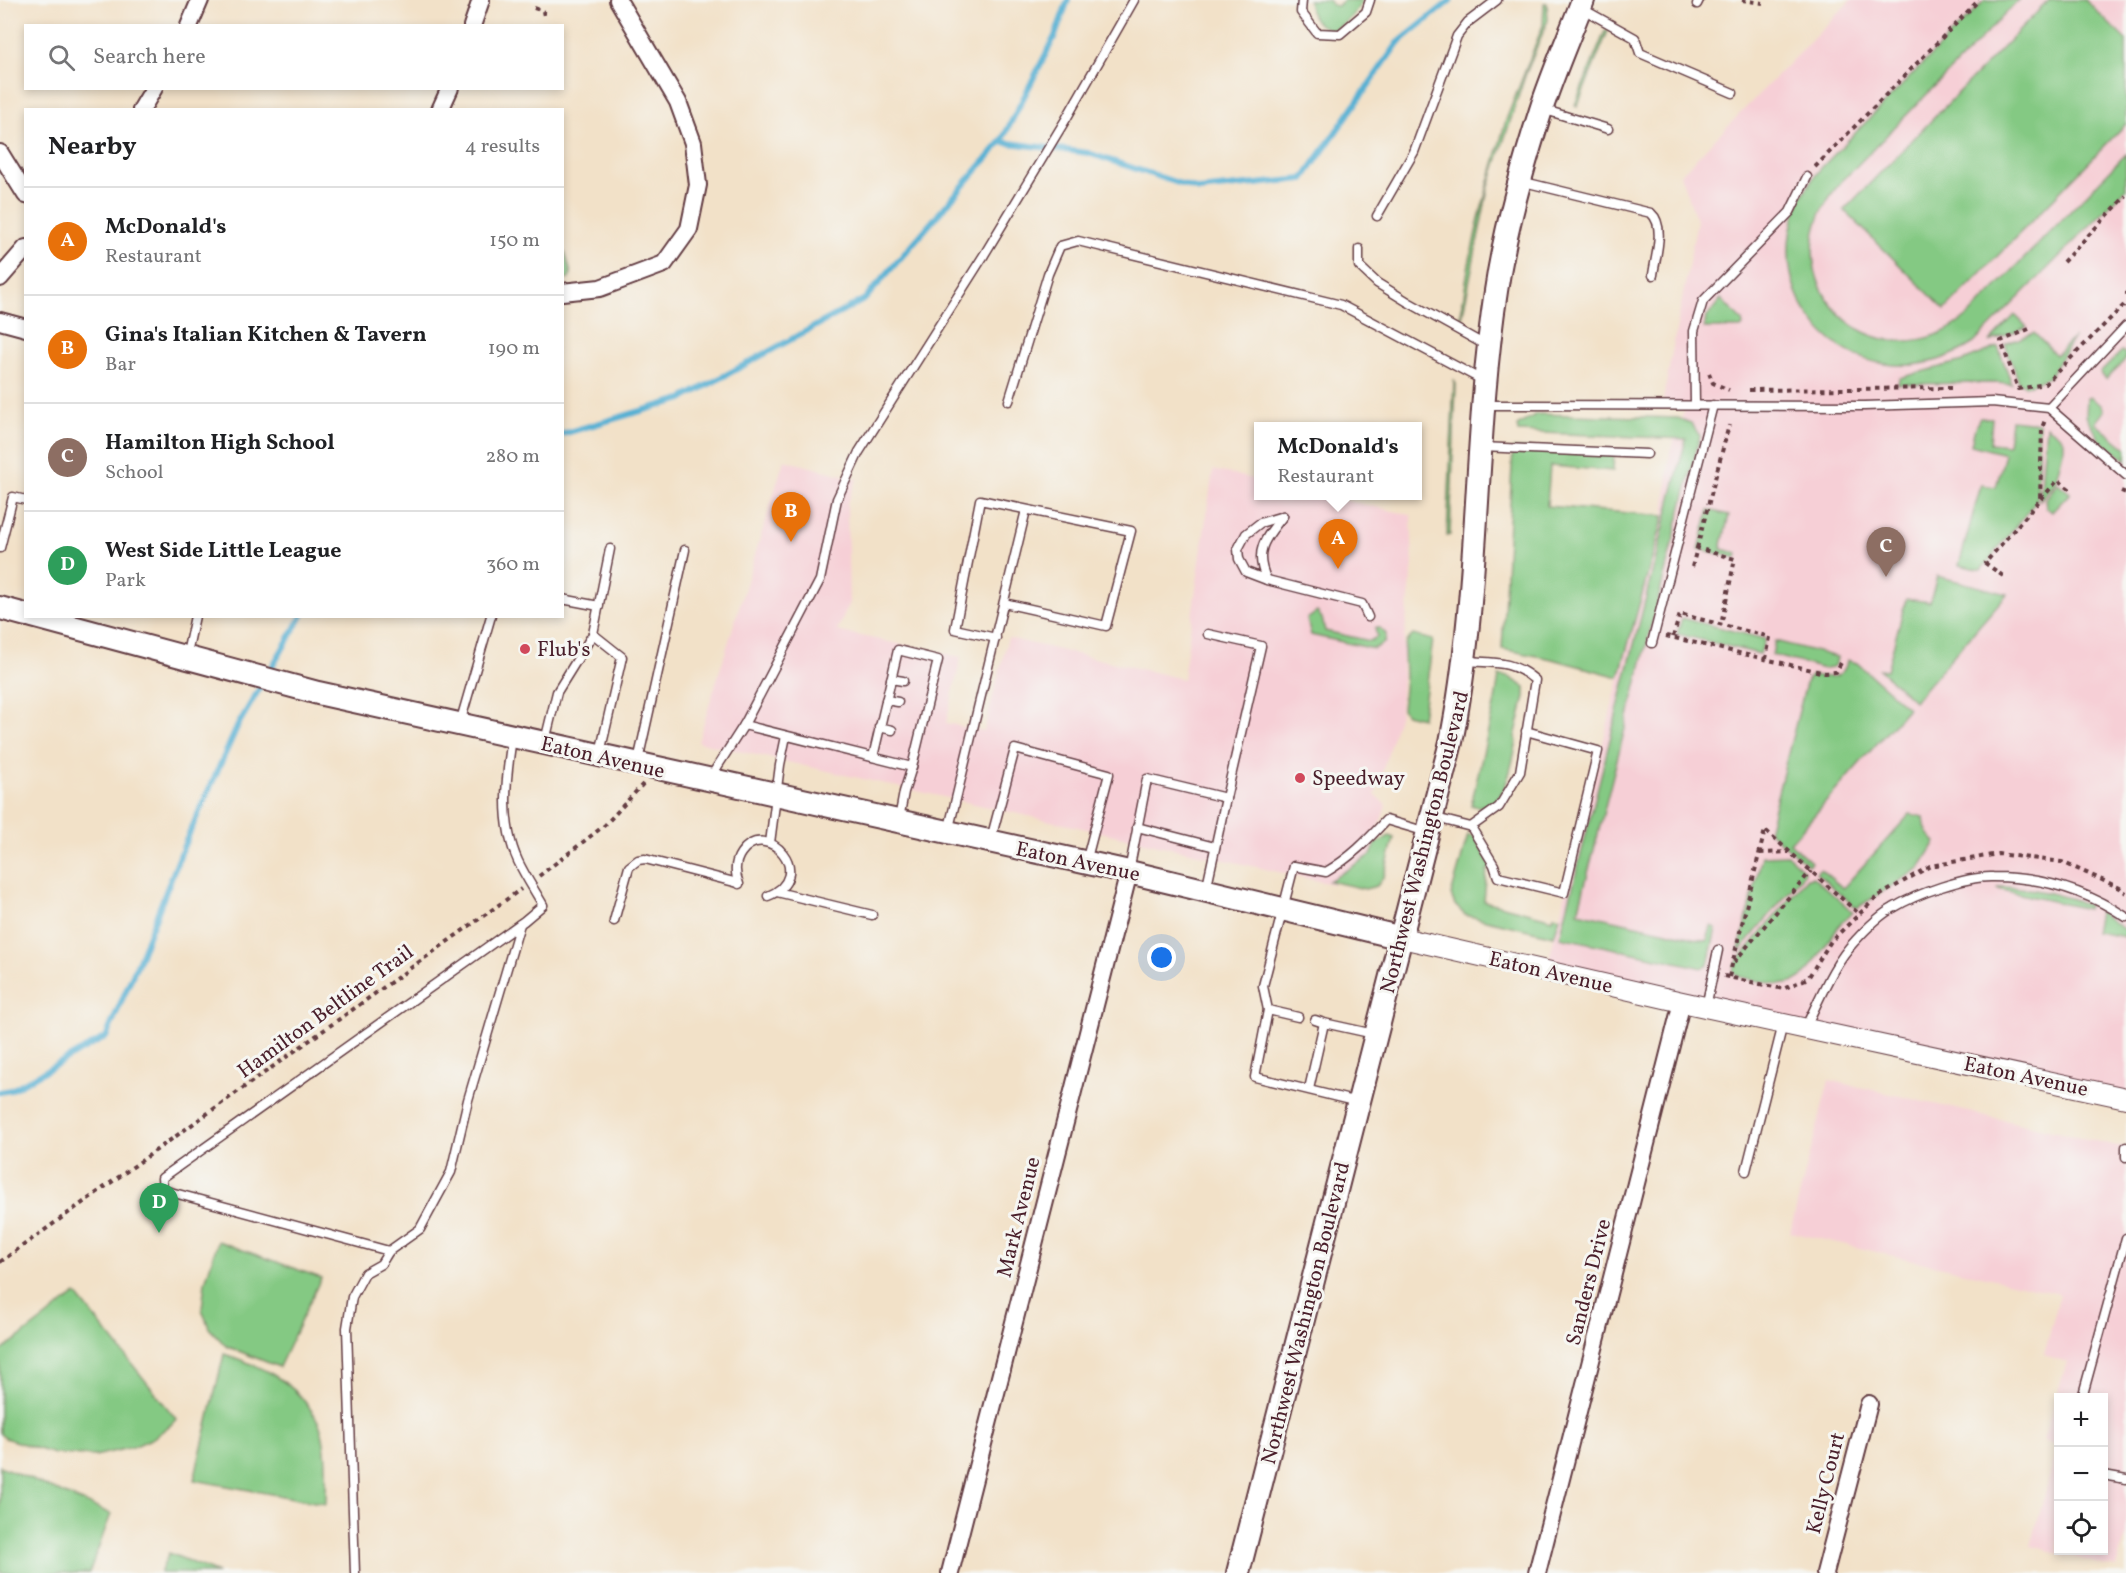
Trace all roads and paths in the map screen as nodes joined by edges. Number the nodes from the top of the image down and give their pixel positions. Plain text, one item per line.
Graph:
1 (200, 0) edge
2 (482, 0) edge
3 (618, 0) edge
4 (1134, 0) edge
5 (1302, 0) edge
6 (1370, 0) edge
7 (1497, 0) edge
8 (1742, 0) edge
9 (1979, 0) edge
10 (1582, 4) edge
11 (1763, 4) edge
12 (534, 8) dead end
13 (544, 16) dead end
14 (190, 24) edge
15 (473, 24) edge
16 (153, 90) edge
17 (449, 90) edge
18 (1733, 93) dead end
19 (142, 108) edge
20 (441, 108) edge
21 (1542, 108) junction
22 (1608, 129) dead end
23 (0, 153) edge
24 (1806, 177) joint
25 (1520, 181) junction
26 (24, 192) edge
27 (2126, 196) edge
28 (1377, 216) dead end
29 (1359, 249) dead end
30 (24, 250) edge
31 (2063, 262) dead end
32 (1653, 276) dead end
33 (0, 278) edge
34 (564, 292) edge
35 (2126, 303) edge
36 (0, 321) edge
37 (2126, 326) edge
38 (24, 327) edge
39 (2029, 329) dead end
40 (1489, 347) junction
41 (1705, 364) dead end
42 (1485, 382) junction
43 (1952, 388) dead end
44 (2007, 389) dead end
45 (2018, 389) junction
46 (1009, 401) dead end
47 (1483, 405) junction
48 (1695, 405) junction
49 (1713, 405) junction
50 (2049, 408) junction
51 (1729, 425) dead end
52 (1480, 447) junction
53 (1647, 454) dead end
54 (2126, 475) edge
55 (2072, 491) dead end
56 (2121, 491) dead end
57 (2126, 493) edge
58 (24, 500) edge
59 (2040, 500) junction
60 (1026, 510) junction
61 (0, 548) edge
62 (1697, 548) junction
63 (610, 549) dead end
64 (685, 550) dead end
65 (1692, 567) dead end
66 (2003, 576) dead end
67 (1267, 579) junction
68 (564, 598) edge
69 (1004, 603) junction
70 (599, 606) junction
71 (0, 608) edge
72 (24, 614) edge
73 (1368, 617) dead end
74 (41, 618) edge
75 (195, 618) edge
76 (490, 618) edge
77 (1721, 625) junction
78 (1655, 633) junction
79 (593, 634) junction
80 (1208, 634) dead end
81 (1673, 637) junction
82 (996, 638) junction
83 (1653, 644) dead end
84 (186, 658) junction
85 (1766, 659) junction
86 (1843, 659) dead end
87 (1465, 661) junction
88 (891, 679) junction
89 (903, 681) dead end
90 (886, 700) junction
91 (898, 702) dead end
92 (459, 725) junction
93 (744, 725) junction
94 (879, 727) junction
95 (892, 730) dead end
96 (1526, 733) junction
97 (786, 736) junction
98 (513, 737) junction
99 (545, 744) junction
100 (599, 757) junction
101 (873, 757) junction
102 (646, 767) junction
103 (912, 767) junction
104 (709, 781) junction
105 (776, 795) junction
106 (1226, 798) junction
107 (898, 822) junction
108 (1430, 825) junction
109 (1137, 827) junction
110 (1471, 827) junction
111 (948, 832) junction
112 (990, 842) junction
113 (770, 843) junction
114 (1215, 847) junction
115 (1789, 852) junction
116 (1760, 853) junction
117 (1086, 862) junction
118 (1811, 871) junction
119 (1129, 872) junction
120 (530, 883) junction
121 (1206, 890) junction
122 (1284, 909) junction
123 (1859, 914) dead end
124 (872, 915) dead end
125 (2126, 917) edge
126 (614, 921) dead end
127 (520, 924) junction
128 (1402, 938) junction
129 (1718, 950) dead end
130 (1733, 964) junction
131 (1729, 977) dead end
132 (1683, 1002) junction
133 (1706, 1007) junction
134 (1268, 1010) junction
135 (1298, 1017) dead end
136 (1783, 1023) junction
137 (1805, 1028) junction
138 (1377, 1035) junction
139 (1309, 1089) junction
140 (2126, 1098) edge
141 (1359, 1102) junction
142 (2126, 1147) edge
143 (2126, 1157) edge
144 (1746, 1171) dead end
145 (2126, 1238) edge
146 (389, 1251) junction
147 (0, 1262) edge
148 (2083, 1393) edge
149 (1869, 1404) dead end
150 (2108, 1475) edge
151 (2126, 1479) edge
152 (355, 1573) edge
153 (950, 1573) edge
154 (1238, 1573) edge
155 (1537, 1573) edge
156 (1825, 1573) edge

1 - 14 street
2 - 15 street
3 - 34 street
4 - 93 lane
5 - 6 lane
7 - 28 lane
8 - 11 path
9 - 24 path
10 - 18 lane
10 - 21 main road, Northwest Washington Boulevard
12 - 13 path
16 - 19 street
17 - 20 street
21 - 22 lane
21 - 25 main road, Northwest Washington Boulevard
23 - 26 street
24 - 48 lane
25 - 32 lane
25 - 40 main road, Northwest Washington Boulevard
27 - 31 path
29 - 40 lane
30 - 33 street
35 - 45 path
36 - 38 street
37 - 50 lane
39 - 45 path
40 - 42 main road, Northwest Washington Boulevard
41 - 43 path
42 - 46 lane
42 - 47 main road, Northwest Washington Boulevard
44 - 45 path
47 - 48 lane
47 - 52 main road, Northwest Washington Boulevard
48 - 49 lane
49 - 50 lane
49 - 78 lane
50 - 54 lane
50 - 59 path
51 - 62 path
52 - 53 lane
52 - 87 main road, Northwest Washington Boulevard
55 - 59 path
56 - 57 path
58 - 61 lane
59 - 66 path
60 - 69 lane
60 - 69 lane
60 - 82 lane
62 - 65 path
62 - 77 path
63 - 70 lane
64 - 102 lane
67 - 67 lane
67 - 73 lane
68 - 70 lane
69 - 82 lane
70 - 79 lane
71 - 72 main road, Eaton Avenue
74 - 84 main road, Eaton Avenue
75 - 84 lane
76 - 92 lane
77 - 81 path
77 - 85 path
78 - 81 path
78 - 83 lane
79 - 99 lane
79 - 100 lane
80 - 106 lane
81 - 85 path
82 - 111 lane
84 - 92 main road, Eaton Avenue
85 - 86 path
87 - 96 lane
87 - 108 main road, Northwest Washington Boulevard
88 - 89 lane
88 - 90 lane
88 - 103 lane
90 - 91 lane
90 - 94 lane
92 - 98 main road, Eaton Avenue
93 - 97 lane
93 - 104 lane
94 - 95 lane
94 - 101 lane
96 - 110 lane
96 - 110 lane
97 - 101 lane
97 - 105 lane
98 - 99 main road, Eaton Avenue
98 - 120 lane
99 - 100 main road, Eaton Avenue
100 - 102 main road, Eaton Avenue
101 - 103 lane
102 - 104 main road, Eaton Avenue
102 - 120 path, Hamilton Beltline Trail
103 - 107 lane
104 - 105 main road, Eaton Avenue
105 - 107 main road, Eaton Avenue
105 - 113 lane
106 - 109 lane
106 - 114 lane
107 - 111 main road, Eaton Avenue
108 - 110 lane
108 - 122 lane
108 - 128 main road, Northwest Washington Boulevard
109 - 114 lane
109 - 119 lane
111 - 112 main road, Eaton Avenue
112 - 117 main road, Eaton Avenue
112 - 117 lane
113 - 124 lane
113 - 126 lane
114 - 121 lane
115 - 116 path
115 - 116 path
115 - 118 path
116 - 130 path
117 - 119 main road, Eaton Avenue
118 - 123 path
118 - 130 path
119 - 121 main road, Eaton Avenue
119 - 153 street, Mark Avenue
120 - 127 lane
120 - 147 path, Hamilton Beltline Trail
121 - 122 main road, Eaton Avenue
122 - 128 main road, Eaton Avenue
122 - 134 lane
125 - 137 lane
127 - 146 lane
127 - 146 lane
128 - 132 street, Eaton Avenue
128 - 138 main road, Northwest Washington Boulevard
129 - 133 lane
130 - 131 path
132 - 133 street, Eaton Avenue
132 - 155 street, Sanders Drive
133 - 136 street, Eaton Avenue
134 - 135 lane
134 - 139 lane
136 - 137 street, Eaton Avenue
136 - 144 lane
137 - 140 street, Eaton Avenue
138 - 139 lane
138 - 141 main road, Northwest Washington Boulevard
139 - 141 lane
141 - 154 main road, Northwest Washington Boulevard
142 - 143 lane
145 - 148 lane
146 - 152 lane
149 - 156 street, Kelly Court
150 - 151 lane

